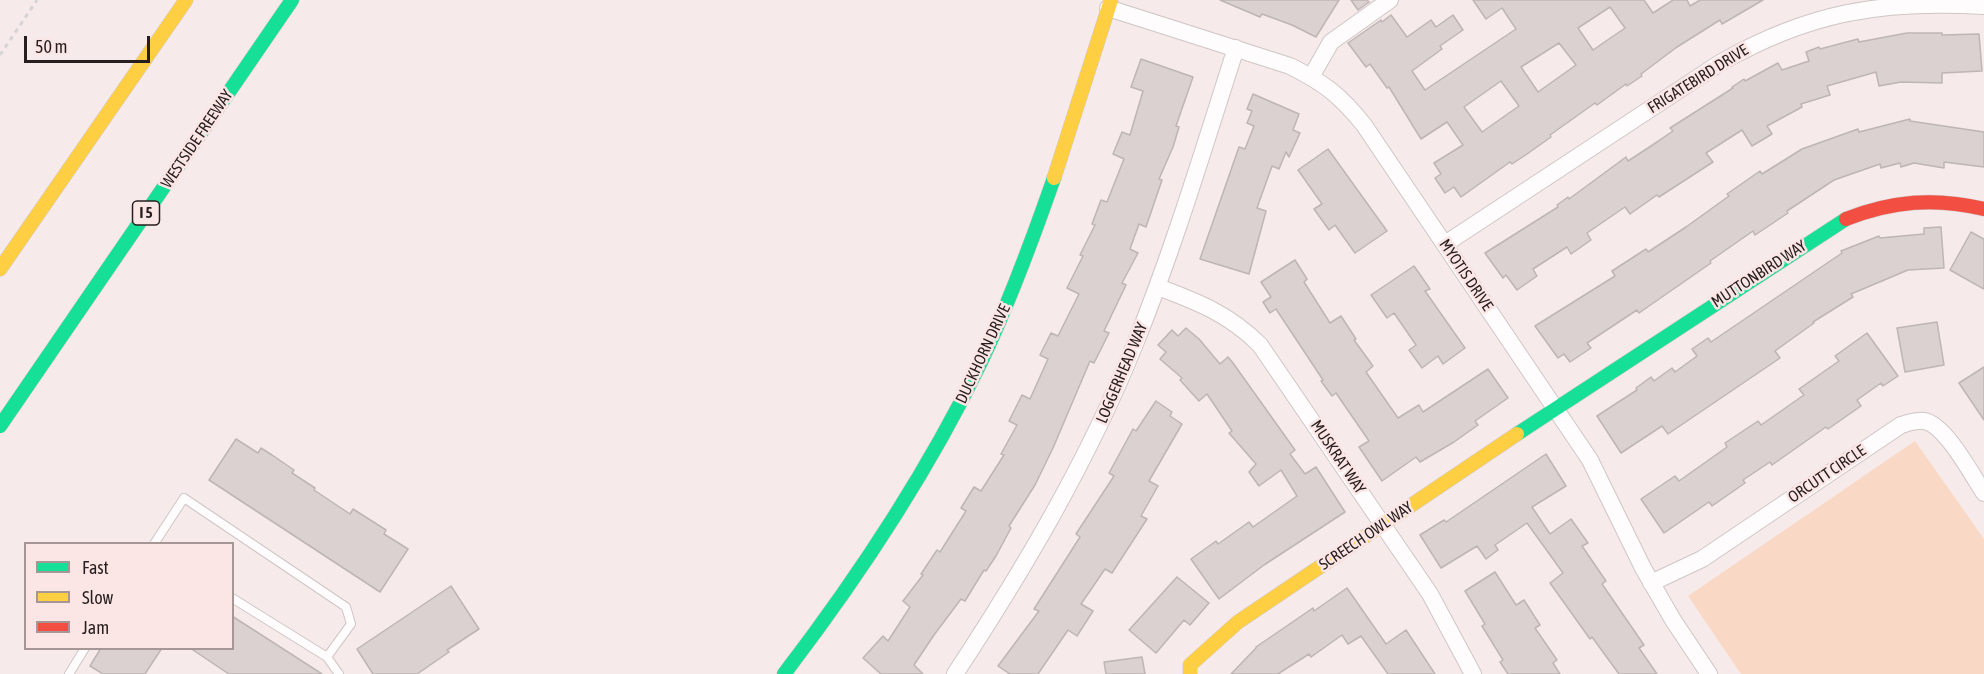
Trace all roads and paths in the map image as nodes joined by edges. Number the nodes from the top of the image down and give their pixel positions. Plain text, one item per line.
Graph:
1 (37, 0) edge
2 (186, 0) edge
3 (292, 0) edge
4 (1390, 0) edge
5 (1942, 1) edge
6 (1109, 4) edge
7 (1984, 6) edge
8 (1236, 48) junction
9 (0, 56) edge
10 (1311, 76) junction
11 (1984, 209) edge
12 (1445, 244) junction
13 (0, 269) edge
14 (1158, 287) junction
15 (1556, 408) junction
16 (0, 426) edge
17 (1984, 493) edge
18 (1383, 524) junction
19 (155, 542) edge
20 (1651, 583) junction
21 (234, 599) edge
22 (84, 650) edge
23 (327, 657) junction
24 (69, 674) edge
25 (339, 674) edge
26 (784, 674) edge
27 (955, 674) edge
28 (1190, 674) edge
29 (1473, 674) edge
30 (1709, 674) edge

1 - 9 path
2 - 13 main road
3 - 16 main road, WESTSIDE FREEWAY / I 5
4 - 10 street
5 - 7 street, FRIGATEBIRD DRIVE
5 - 12 street, FRIGATEBIRD DRIVE
6 - 8 street, MYOTIS DRIVE
6 - 26 main road, DUCKHORN DRIVE
8 - 10 street, MYOTIS DRIVE
8 - 14 street, LOGGERHEAD WAY
10 - 12 street, MYOTIS DRIVE
11 - 15 main road, MUTTONBIRD WAY
12 - 15 street, MYOTIS DRIVE
14 - 18 street, MUSKRAT WAY
14 - 27 street, LOGGERHEAD WAY
15 - 18 main road, SCREECH OWL WAY
15 - 20 street, MYOTIS DRIVE
17 - 20 street, ORCUTT CIRCLE
18 - 28 main road, SCREECH OWL WAY
18 - 29 street, MUSKRAT WAY
19 - 23 lane
20 - 30 street, MYOTIS DRIVE
21 - 23 lane
22 - 24 lane
23 - 25 lane

